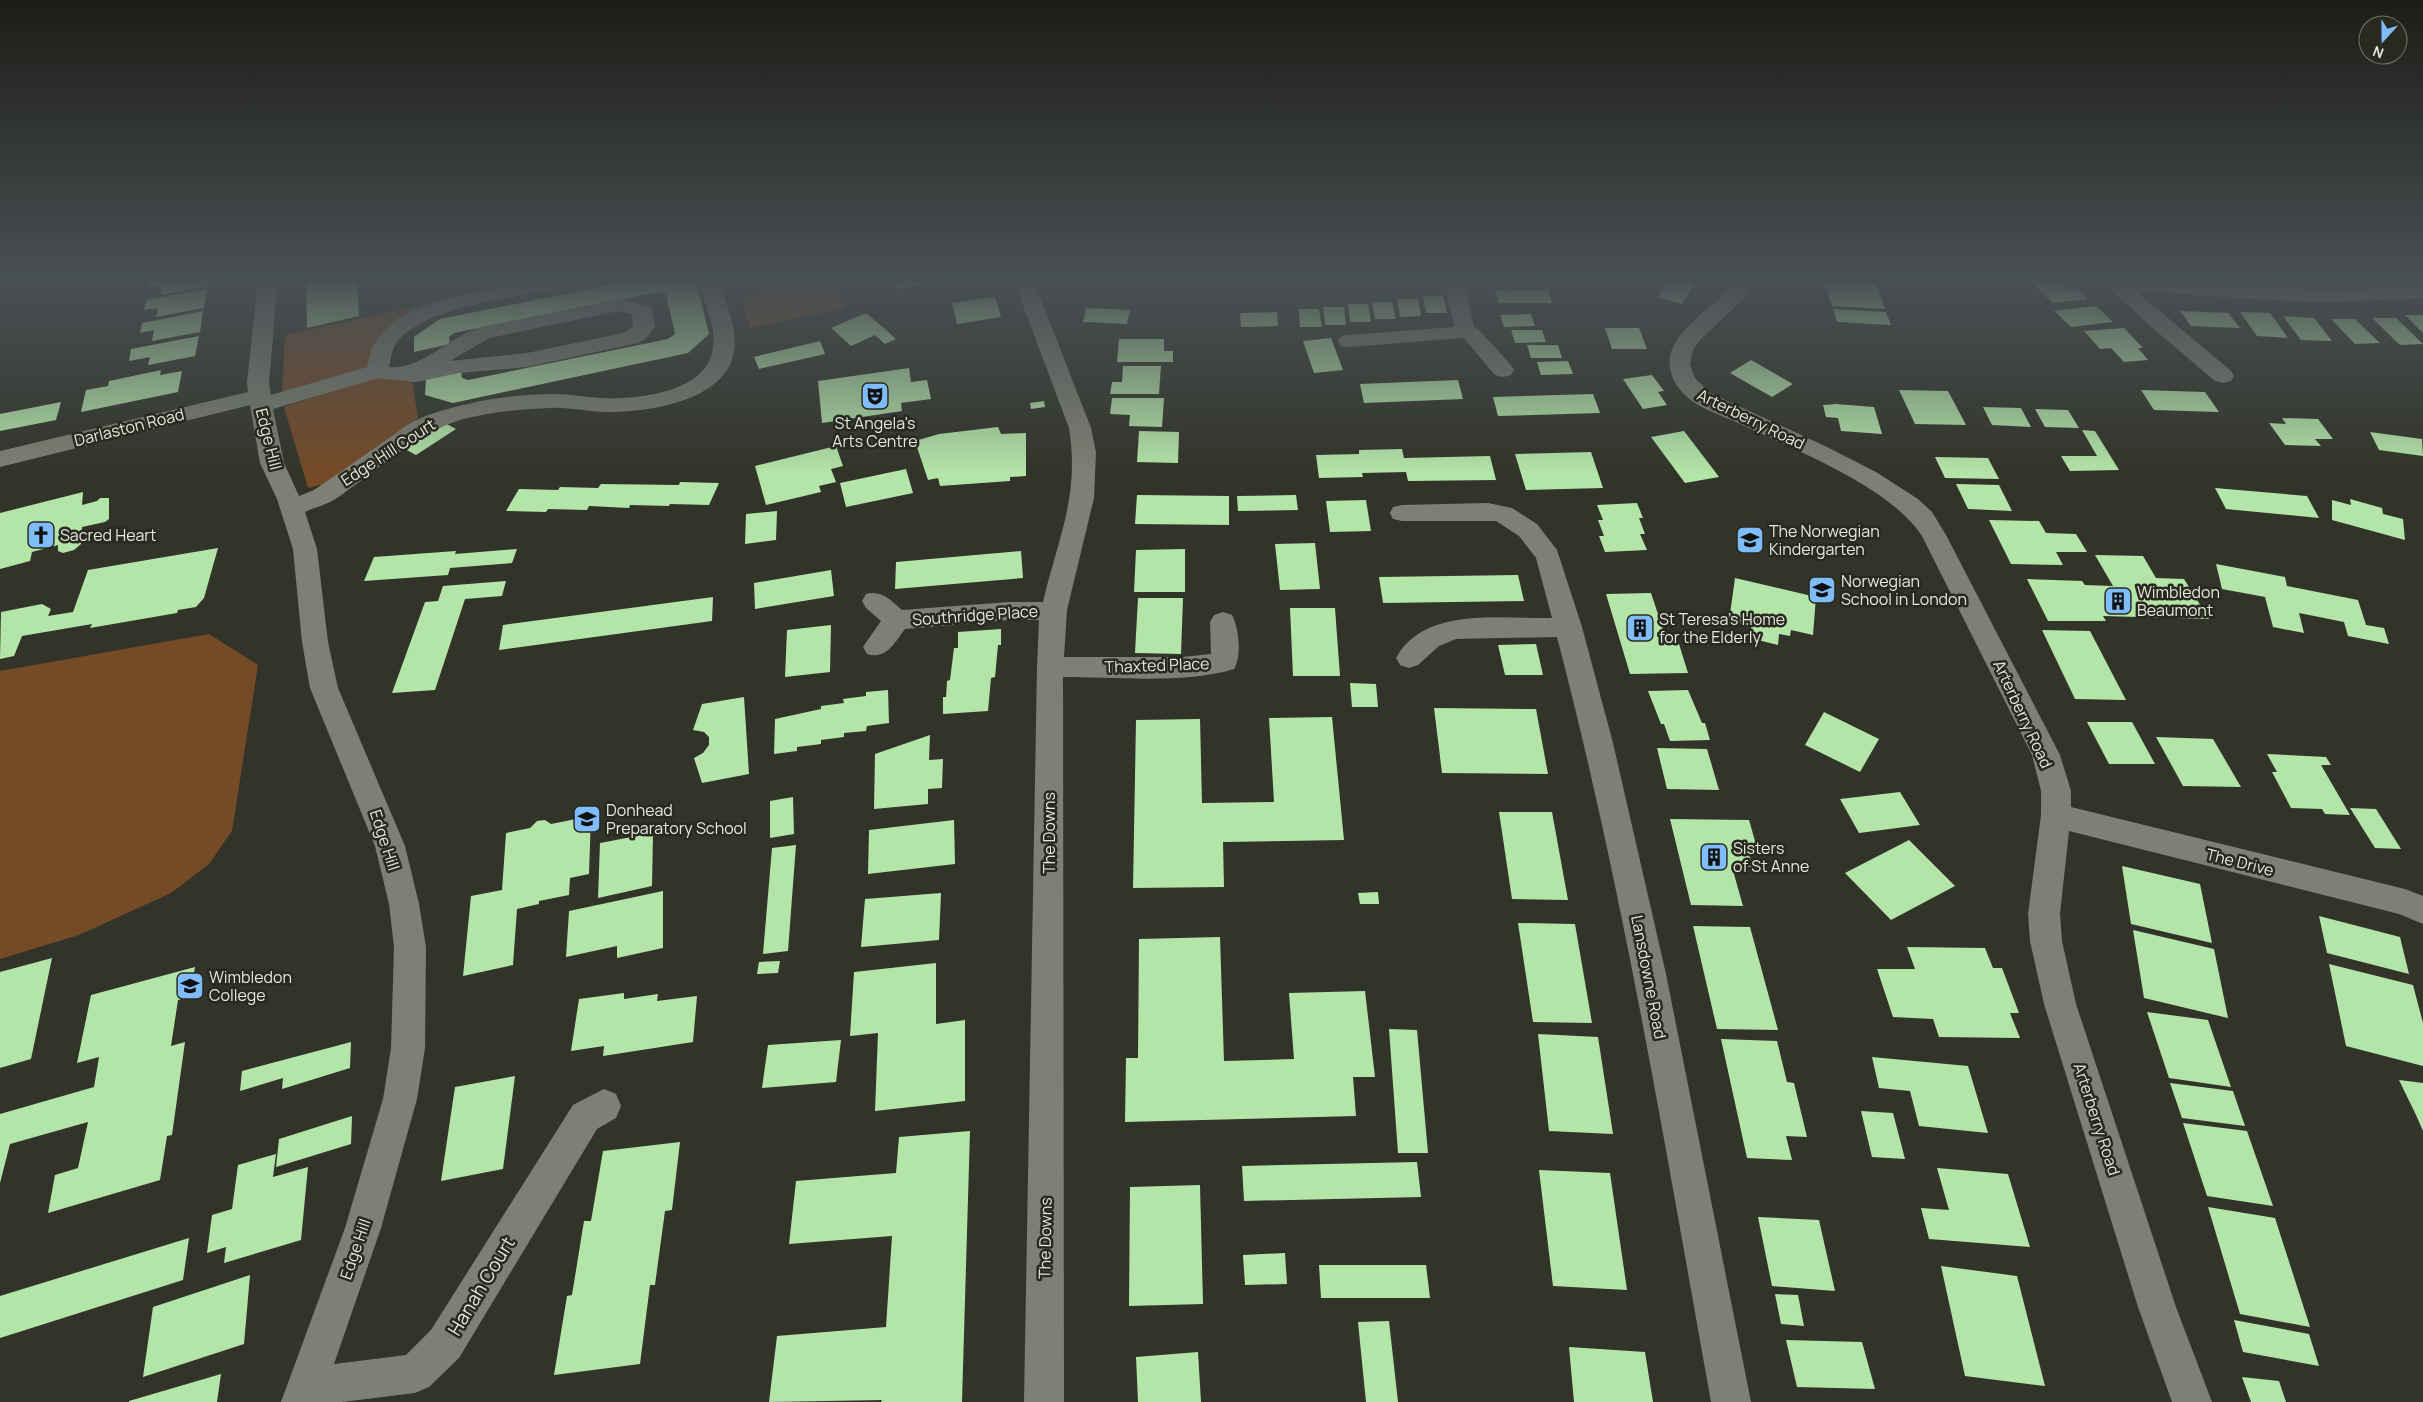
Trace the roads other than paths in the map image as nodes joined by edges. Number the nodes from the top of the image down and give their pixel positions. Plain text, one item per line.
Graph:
1 (262, 344) edge
2 (385, 344) edge
3 (463, 344) edge
4 (600, 344) edge
5 (723, 344) edge
6 (1049, 344) edge
7 (1481, 344) edge
8 (1685, 344) edge
9 (2185, 344) edge
10 (1504, 370) dead end
11 (377, 371) junction
12 (405, 374) junction
13 (2223, 376) dead end
14 (260, 401) junction
15 (0, 459) edge
16 (291, 508) junction
17 (1402, 513) dead end
18 (875, 601) dead end
19 (1054, 611) junction
20 (897, 620) junction
21 (1223, 622) dead end
22 (1569, 627) junction
23 (876, 647) dead end
24 (1409, 658) dead end
25 (1050, 667) junction
26 (2056, 815) junction
27 (2423, 910) edge
28 (604, 1106) dead end
29 (304, 1394) edge
30 (1044, 1402) edge
31 (1731, 1402) edge
32 (2192, 1402) edge

1 - 14 street, Edge Hill
2 - 11 street
3 - 12 street
4 - 12 street
5 - 16 street, Edge Hill Court
6 - 19 street, The Downs
7 - 10 street
8 - 26 street, Arterberry Road
9 - 13 street
11 - 12 street
11 - 14 street
14 - 15 street, Darlaston Road
14 - 16 street, Edge Hill
16 - 29 street, Edge Hill
17 - 22 street, Lansdowne Road
18 - 20 street, Southridge Place
19 - 20 street, Southridge Place
19 - 25 street, The Downs
20 - 23 street, Southridge Place
21 - 25 street, Thaxted Place
22 - 24 street
22 - 31 street, Lansdowne Road
25 - 30 street, The Downs
26 - 27 street, The Drive
26 - 32 street, Arterberry Road
28 - 29 street, Hanah Court

